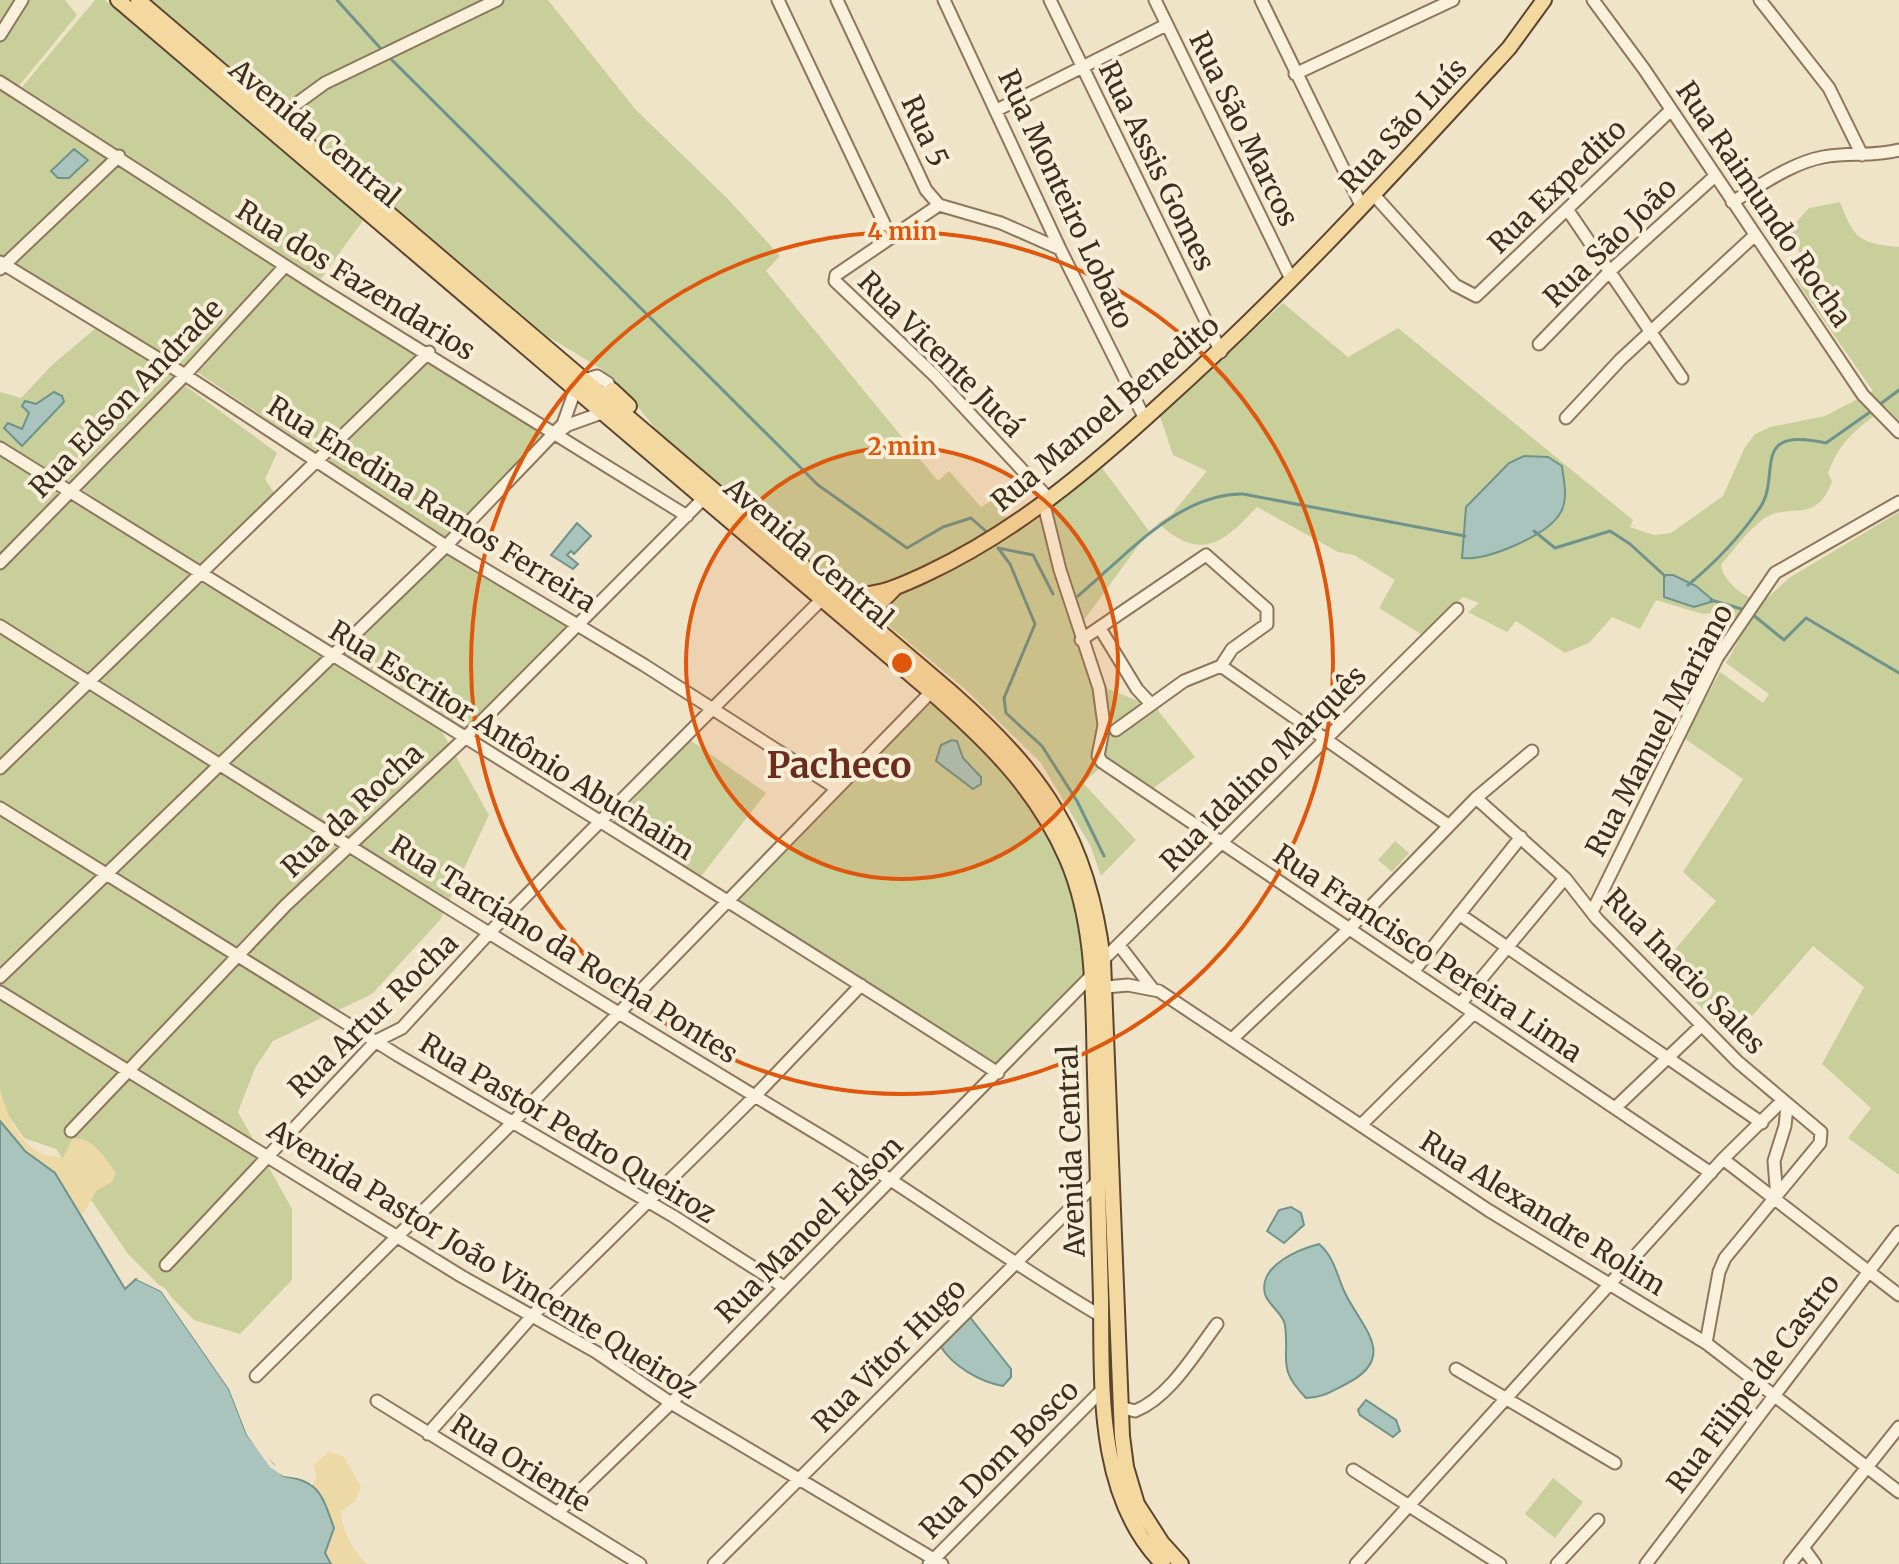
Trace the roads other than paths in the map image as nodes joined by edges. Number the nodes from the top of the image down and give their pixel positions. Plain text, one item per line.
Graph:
1 (22, 0) edge
2 (118, 0) edge
3 (138, 0) edge
4 (497, 0) edge
5 (778, 0) edge
6 (837, 0) edge
7 (944, 0) edge
8 (1050, 0) edge
9 (1155, 0) edge
10 (1261, 0) edge
11 (1453, 0) edge
12 (1593, 0) edge
13 (1760, 0) edge
14 (1544, 1) edge
15 (1166, 25) junction
16 (0, 35) edge
17 (1081, 66) junction
18 (1295, 74) junction
19 (0, 82) edge
20 (997, 110) junction
21 (1671, 110) junction
22 (277, 118) junction
23 (1899, 150) edge
24 (1862, 155) junction
25 (119, 156) junction
26 (1715, 176) junction
27 (1374, 195) junction
28 (1732, 202) junction
29 (939, 205) junction
30 (1362, 207) junction
31 (1567, 209) junction
32 (1754, 236) junction
33 (891, 238) junction
34 (1060, 249) junction
35 (2, 266) edge
36 (285, 266) junction
37 (1610, 271) junction
38 (1291, 279) junction
39 (1650, 331) junction
40 (1539, 344) dead end
41 (429, 352) junction
42 (1221, 352) junction
43 (545, 354) junction
44 (185, 375) junction
45 (1682, 378) dead end
46 (581, 385) junction
47 (605, 406) junction
48 (1566, 418) dead end
49 (1145, 419) junction
50 (1899, 432) edge
51 (554, 435) junction
52 (0, 448) edge
53 (316, 460) junction
54 (69, 491) junction
55 (705, 497) junction
56 (1899, 502) edge
57 (1047, 503) junction
58 (687, 516) junction
59 (446, 546) junction
60 (0, 563) edge
61 (199, 571) junction
62 (894, 588) junction
63 (827, 595) junction
64 (883, 601) junction
65 (1457, 609) dead end
66 (860, 623) junction
67 (576, 624) junction
68 (0, 626) edge
69 (878, 628) junction
70 (1101, 630) junction
71 (1081, 640) junction
72 (331, 656) junction
73 (1221, 666) junction
74 (89, 682) junction
75 (931, 692) junction
76 (1151, 704) junction
77 (713, 711) junction
78 (1116, 730) dead end
79 (465, 738) junction
80 (1326, 739) junction
81 (1532, 751) dead end
82 (218, 763) junction
83 (0, 768) edge
84 (836, 788) junction
85 (1476, 798) junction
86 (0, 808) edge
87 (602, 823) junction
88 (1448, 825) junction
89 (1521, 837) junction
90 (349, 843) junction
91 (1223, 843) junction
92 (105, 873) junction
93 (1565, 878) junction
94 (726, 901) junction
95 (1592, 912) junction
96 (1459, 914) junction
97 (1349, 929) junction
98 (491, 931) junction
99 (1119, 945) junction
100 (1508, 946) junction
101 (239, 956) junction
102 (1103, 960) junction
103 (1413, 972) junction
104 (1092, 975) junction
105 (0, 977) edge
106 (861, 985) junction
107 (1106, 987) junction
108 (1152, 988) junction
109 (0, 992) edge
110 (1461, 1003) junction
111 (620, 1012) junction
112 (1474, 1013) junction
113 (1701, 1026) junction
114 (1232, 1039) junction
115 (376, 1041) junction
116 (1668, 1057) junction
117 (128, 1068) junction
118 (998, 1073) junction
119 (754, 1097) junction
120 (1784, 1104) junction
121 (1616, 1107) junction
122 (1762, 1123) junction
123 (511, 1124) junction
124 (1361, 1125) junction
125 (71, 1131) dead end
126 (267, 1154) junction
127 (1723, 1159) junction
128 (1711, 1173) junction
129 (891, 1180) junction
130 (1099, 1180) junction
131 (1777, 1200) junction
132 (646, 1203) junction
133 (1899, 1232) edge
134 (399, 1235) junction
135 (166, 1265) dead end
136 (1014, 1265) junction
137 (1868, 1271) junction
138 (1613, 1284) junction
139 (784, 1287) junction
140 (1899, 1295) edge
141 (532, 1316) junction
142 (1101, 1316) junction
143 (1217, 1324) dead end
144 (1706, 1343) junction
145 (1456, 1369) dead end
146 (256, 1376) dead end
147 (1103, 1389) junction
148 (1776, 1395) junction
149 (1508, 1398) junction
150 (377, 1401) dead end
151 (671, 1403) junction
152 (1120, 1407) junction
153 (1899, 1427) edge
154 (428, 1434) junction
155 (1615, 1463) dead end
156 (1867, 1467) junction
157 (1353, 1470) dead end
158 (799, 1479) junction
159 (1899, 1492) edge
160 (1408, 1507) junction
161 (557, 1513) junction
162 (1598, 1520) dead end
163 (1804, 1549) junction
164 (935, 1562) edge
165 (1157, 1562) edge
166 (640, 1564) edge
167 (714, 1564) edge
168 (1181, 1564) edge
169 (1356, 1564) edge
170 (1500, 1564) edge
171 (1557, 1564) edge
172 (1646, 1564) edge
173 (1790, 1564) edge
174 (1815, 1564) edge

1 - 16 street
2 - 43 main road, Avenida Central
3 - 22 main road, Avenida Central
4 - 22 street
5 - 33 street, Rua Vicente Jucá
6 - 29 street, Rua 5
7 - 20 street, Rua Monteiro Lobato
8 - 17 street, Rua Assis Gomes
9 - 15 street, Rua São Marcos
10 - 18 street
11 - 18 street
12 - 21 street, Rua Raimundo Rocha
13 - 24 street
14 - 27 main road, Rua São Luís
15 - 17 street
15 - 38 street, Rua São Marcos
17 - 20 street
17 - 42 street, Rua Assis Gomes
18 - 30 street
19 - 25 street, Rua dos Fazendarios
20 - 34 street, Rua Monteiro Lobato
21 - 26 street, Rua Raimundo Rocha
21 - 31 street, Rua Expedito
22 - 43 main road, Avenida Central
23 - 24 street
24 - 28 street
25 - 35 street
25 - 36 street, Rua dos Fazendarios
26 - 28 street, Rua Raimundo Rocha
26 - 37 street, Rua São João
27 - 30 main road, Rua São Luís
27 - 31 street, Rua Expedito
28 - 32 street, Rua Raimundo Rocha
29 - 33 street
29 - 34 street, Rua 5
30 - 38 main road, Rua São Luís
31 - 37 street
32 - 39 street
32 - 50 street, Rua Raimundo Rocha
33 - 57 street, Rua Vicente Jucá
34 - 49 street, Rua Monteiro Lobato
35 - 44 street, Rua Enedina Ramos Ferreira
36 - 41 street, Rua dos Fazendarios
36 - 44 street, Rua Edson Andrade
37 - 39 street
37 - 40 street, Rua São João
38 - 42 main road, Rua Manoel Benedito
39 - 45 street
39 - 48 street
41 - 51 street, Rua dos Fazendarios
41 - 53 street
42 - 49 main road, Rua Manoel Benedito
43 - 46 main road, Avenida Central
43 - 46 main road
44 - 53 street, Rua Enedina Ramos Ferreira
44 - 54 street, Rua Edson Andrade
46 - 47 main road, Avenida Central
46 - 47 street
46 - 51 street
47 - 51 street
47 - 55 main road, Avenida Central
47 - 63 main road, Avenida Central
49 - 57 main road, Rua Manoel Benedito
51 - 58 street, Rua dos Fazendarios
51 - 59 street
52 - 54 street, Rua Escritor Antônio Abuchaim
53 - 59 street, Rua Enedina Ramos Ferreira
53 - 61 street
54 - 60 street, Rua Edson Andrade
54 - 61 street, Rua Escritor Antônio Abuchaim
55 - 58 street, Rua da Rocha
55 - 63 main road, Avenida Central
56 - 95 street, Rua Manuel Mariano
57 - 62 main road, Rua Manoel Benedito
57 - 71 street
58 - 67 street, Rua da Rocha
59 - 67 street, Rua Enedina Ramos Ferreira
59 - 72 street
61 - 72 street, Rua Escritor Antônio Abuchaim
61 - 74 street
62 - 63 main road, Rua Manoel Benedito
62 - 64 main road, Rua Manoel Benedito
63 - 66 main road, Avenida Central
63 - 77 street, Rua Artur Rocha
64 - 66 main road, Rua Manoel Benedito
64 - 69 main road
65 - 80 street, Rua Idalino Marquês
66 - 69 main road, Avenida Central
66 - 75 main road, Avenida Central
67 - 77 street, Rua Enedina Ramos Ferreira
67 - 79 street, Rua da Rocha
68 - 74 street, Rua Tarciano da Rocha Pontes
69 - 102 main road, Avenida Central
70 - 71 street
70 - 73 street
70 - 76 street
71 - 91 street, Rua Francisco Pereira Lima
72 - 79 street, Rua Escritor Antônio Abuchaim
72 - 82 street
73 - 76 street
73 - 80 street
74 - 82 street, Rua Tarciano da Rocha Pontes
74 - 83 street
75 - 84 street
75 - 104 main road, Avenida Central
76 - 78 street
77 - 84 street, Rua Enedina Ramos Ferreira
77 - 87 street, Rua Artur Rocha
79 - 87 street, Rua Escritor Antônio Abuchaim
79 - 90 street, Rua da Rocha
80 - 88 street
80 - 91 street, Rua Idalino Marquês
81 - 85 street
82 - 90 street, Rua Tarciano da Rocha Pontes
82 - 92 street
84 - 94 street
85 - 88 street
85 - 89 street, Rua Inacio Sales
86 - 92 street, Rua Pastor Pedro Queiroz
87 - 94 street, Rua Escritor Antônio Abuchaim
87 - 98 street, Rua Artur Rocha
88 - 97 street
89 - 93 street, Rua Inacio Sales
89 - 96 street
90 - 98 street, Rua Tarciano da Rocha Pontes
90 - 101 street, Rua da Rocha
91 - 97 street, Rua Francisco Pereira Lima
91 - 99 street, Rua Idalino Marquês
92 - 101 street, Rua Pastor Pedro Queiroz
92 - 105 street
93 - 95 street, Rua Inacio Sales
93 - 100 street
94 - 106 street, Rua Escritor Antônio Abuchaim
94 - 111 street
95 - 113 street, Rua Inacio Sales
96 - 100 street
96 - 103 street
97 - 103 street, Rua Francisco Pereira Lima
97 - 114 street
98 - 111 street, Rua Tarciano da Rocha Pontes
98 - 115 street, Rua Artur Rocha
99 - 102 street, Rua Idalino Marquês
99 - 108 street, Rua Alexandre Rolim
100 - 110 street
100 - 116 street
101 - 115 street, Rua Pastor Pedro Queiroz
101 - 117 street, Rua da Rocha
102 - 107 main road, Avenida Central
103 - 110 street, Rua Francisco Pereira Lima
104 - 118 street, Rua Manoel Edson
104 - 130 main road, Avenida Central
106 - 118 street, Rua Escritor Antônio Abuchaim
106 - 119 street
107 - 108 street
107 - 152 main road, Avenida Central
108 - 114 street, Rua Alexandre Rolim
109 - 117 street, Avenida Pastor João Vincente Queiroz
110 - 112 street, Rua Francisco Pereira Lima
111 - 119 street, Rua Tarciano da Rocha Pontes
111 - 123 street
112 - 121 street, Rua Francisco Pereira Lima
112 - 124 street
113 - 116 street
113 - 120 street, Rua Inacio Sales
114 - 124 street, Rua Alexandre Rolim
115 - 123 street, Rua Pastor Pedro Queiroz
115 - 126 street, Rua Artur Rocha
116 - 121 street
116 - 122 street
117 - 125 street, Rua da Rocha
117 - 126 street, Avenida Pastor João Vincente Queiroz
118 - 129 street, Rua Manoel Edson
119 - 129 street, Rua Tarciano da Rocha Pontes
119 - 132 street
120 - 122 street
120 - 131 street
120 - 131 street, Rua Inacio Sales
121 - 128 street, Rua Francisco Pereira Lima
122 - 127 street
123 - 132 street, Rua Pastor Pedro Queiroz
123 - 134 street
124 - 138 street, Rua Alexandre Rolim
126 - 134 street, Avenida Pastor João Vincente Queiroz
126 - 135 street, Rua Artur Rocha
127 - 128 street
127 - 131 street
128 - 138 street
129 - 136 street, Rua Tarciano da Rocha Pontes
129 - 139 street, Rua Manoel Edson
130 - 136 street, Rua Vitor Hugo
130 - 142 main road, Avenida Central
131 - 137 street
131 - 144 street
132 - 139 street, Rua Pastor Pedro Queiroz
132 - 141 street
133 - 137 street, Rua Filipe de Castro
134 - 141 street, Avenida Pastor João Vincente Queiroz
134 - 146 street
136 - 142 street, Rua Tarciano da Rocha Pontes
136 - 158 street, Rua Vitor Hugo
137 - 140 street
137 - 148 street, Rua Filipe de Castro
138 - 144 street, Rua Alexandre Rolim
138 - 149 street
139 - 151 street, Rua Manoel Edson
141 - 151 street, Avenida Pastor João Vincente Queiroz
141 - 154 street
142 - 147 main road, Avenida Central
143 - 152 street
144 - 148 street, Rua Alexandre Rolim
145 - 149 street
147 - 164 street, Rua Dom Bosco
147 - 165 main road, Avenida Central
148 - 156 street, Rua Alexandre Rolim
148 - 172 street, Rua Filipe de Castro
149 - 155 street
149 - 160 street
150 - 154 street, Rua Oriente
151 - 158 street, Avenida Pastor João Vincente Queiroz
151 - 161 street, Rua Manoel Edson
152 - 168 main road, Avenida Central
153 - 156 street
154 - 161 street, Rua Oriente
156 - 159 street, Rua Alexandre Rolim
156 - 163 street
157 - 160 street
158 - 164 street, Avenida Pastor João Vincente Queiroz
158 - 167 street, Rua Vitor Hugo
160 - 169 street
160 - 170 street
161 - 166 street, Rua Oriente
162 - 171 street
163 - 173 street
163 - 174 street

